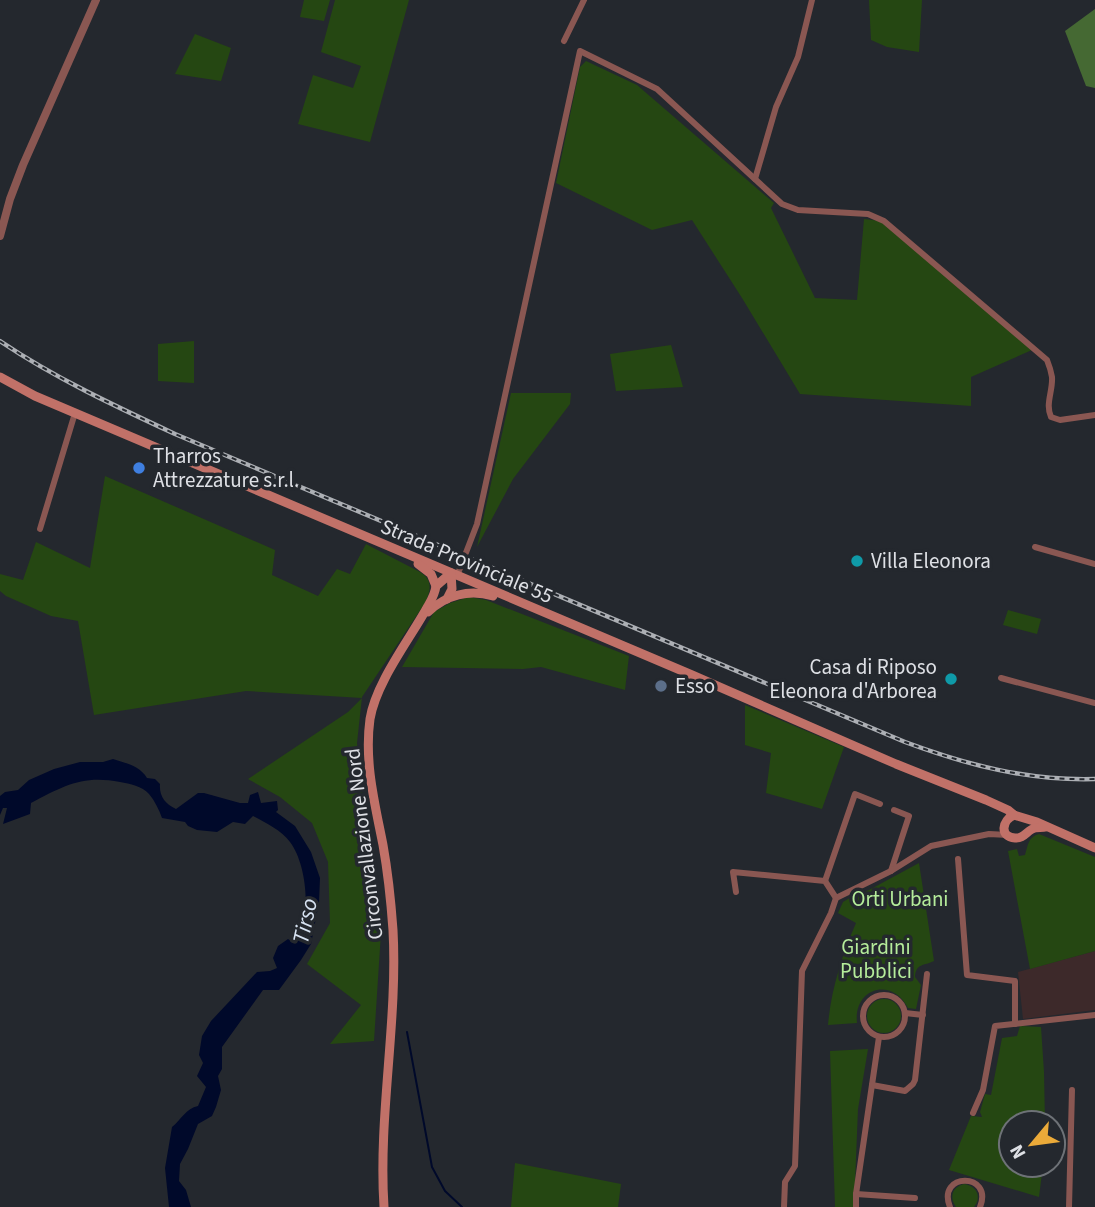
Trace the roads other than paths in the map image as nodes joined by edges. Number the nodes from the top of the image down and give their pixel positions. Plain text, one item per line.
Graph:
1 (96, 0) edge
2 (584, 0) edge
3 (812, 0) edge
4 (564, 41) dead end
5 (755, 179) junction
6 (0, 236) edge
7 (0, 377) edge
8 (75, 413) junction
9 (1095, 415) edge
10 (40, 529) dead end
11 (1035, 547) dead end
12 (402, 553) junction
13 (1095, 564) edge
14 (454, 575) junction
15 (436, 586) junction
16 (447, 599) junction
17 (522, 603) junction
18 (424, 616) junction
19 (1001, 678) dead end
20 (1095, 703) edge
21 (880, 804) dead end
22 (894, 810) dead end
23 (1025, 819) junction
24 (1008, 824) junction
25 (1048, 827) junction
26 (1026, 832) junction
27 (1095, 848) edge
28 (958, 859) dead end
29 (891, 871) junction
30 (825, 881) junction
31 (736, 892) dead end
32 (836, 898) junction
33 (927, 974) dead end
34 (905, 1013) junction
35 (923, 1015) junction
36 (1095, 1016) edge
37 (1015, 1024) junction
38 (879, 1037) junction
39 (872, 1085) junction
40 (1072, 1090) dead end
41 (973, 1113) dead end
42 (856, 1194) junction
43 (915, 1198) dead end
44 (381, 1201) edge
45 (784, 1207) edge
46 (856, 1207) edge
47 (950, 1207) edge
48 (980, 1207) edge
49 (1069, 1207) edge

1 - 6 street
2 - 4 street
3 - 5 street
5 - 9 street
5 - 14 street
7 - 8 main road, Strada Provinciale 55
8 - 10 street
8 - 12 main road, Strada Provinciale 55
11 - 13 street
12 - 14 main road, Strada Provinciale 55
12 - 15 main road
14 - 15 main road, Circonvallazione Nord
14 - 16 main road
14 - 17 main road, Strada Provinciale 55
15 - 18 main road, Circonvallazione Nord
16 - 17 main road
16 - 18 main road, Circonvallazione Nord
17 - 24 main road, Strada Provinciale 55
18 - 44 main road, Circonvallazione Nord
19 - 20 street
21 - 30 street
22 - 29 street
23 - 24 main road
23 - 25 main road
23 - 26 main road
24 - 26 main road
24 - 29 street
25 - 26 main road
25 - 27 main road
28 - 37 street
29 - 32 street
30 - 31 street
30 - 32 street
32 - 45 street
33 - 35 street
34 - 35 street
34 - 38 street
34 - 38 street
35 - 39 street
36 - 37 street
37 - 41 street
38 - 39 street
39 - 42 street
40 - 49 street
42 - 43 street
42 - 46 street
47 - 48 street

